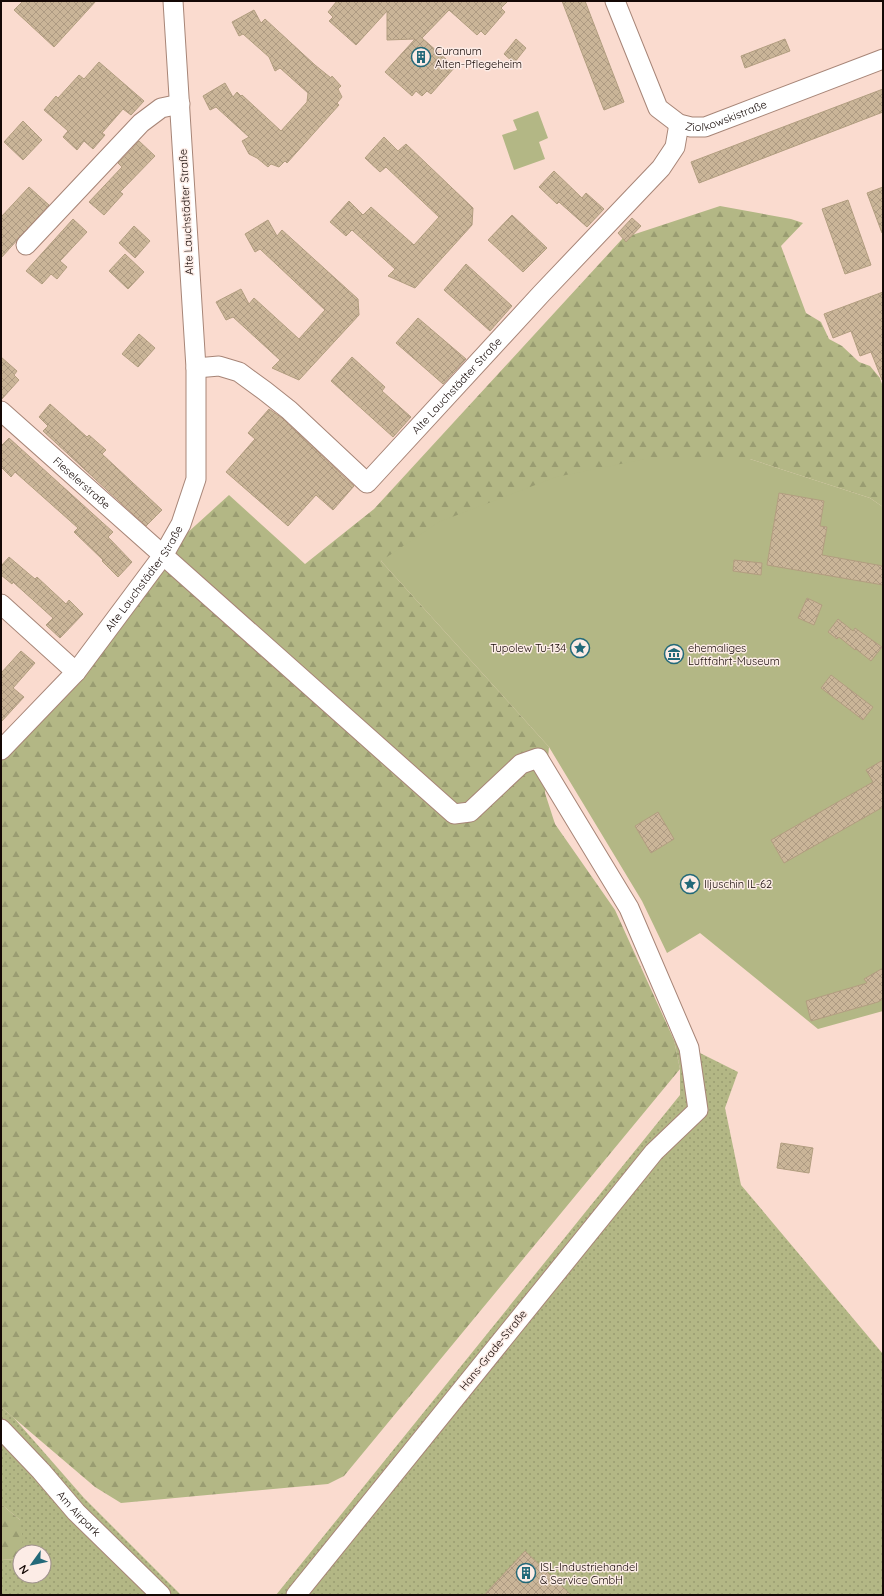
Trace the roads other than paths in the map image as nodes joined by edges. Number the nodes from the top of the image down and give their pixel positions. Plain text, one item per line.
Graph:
1 (173, 1) edge
2 (615, 1) edge
3 (883, 59) edge
4 (180, 104) junction
5 (679, 124) junction
6 (26, 245) dead end
7 (196, 368) junction
8 (1, 411) edge
9 (164, 554) junction
10 (1, 604) edge
11 (76, 672) junction
12 (1, 750) edge
13 (698, 1110) joint
14 (1, 1429) edge
15 (161, 1595) edge
16 (296, 1595) edge

1 - 4 street, Alte Lauchstädter Straße
2 - 5 street, Ziolkowskistraße
3 - 5 street, Ziolkowskistraße
4 - 6 street
4 - 7 street, Alte Lauchstädter Straße
5 - 7 street, Alte Lauchstädter Straße
7 - 9 street, Alte Lauchstädter Straße
8 - 9 street, Fieselerstraße
9 - 11 street, Alte Lauchstädter Straße
9 - 13 street, Fieselerstraße
10 - 11 street
11 - 12 street, Alte Lauchstädter Straße
13 - 16 street, Hans-Grade-Straße
14 - 15 street, Am Airpark

